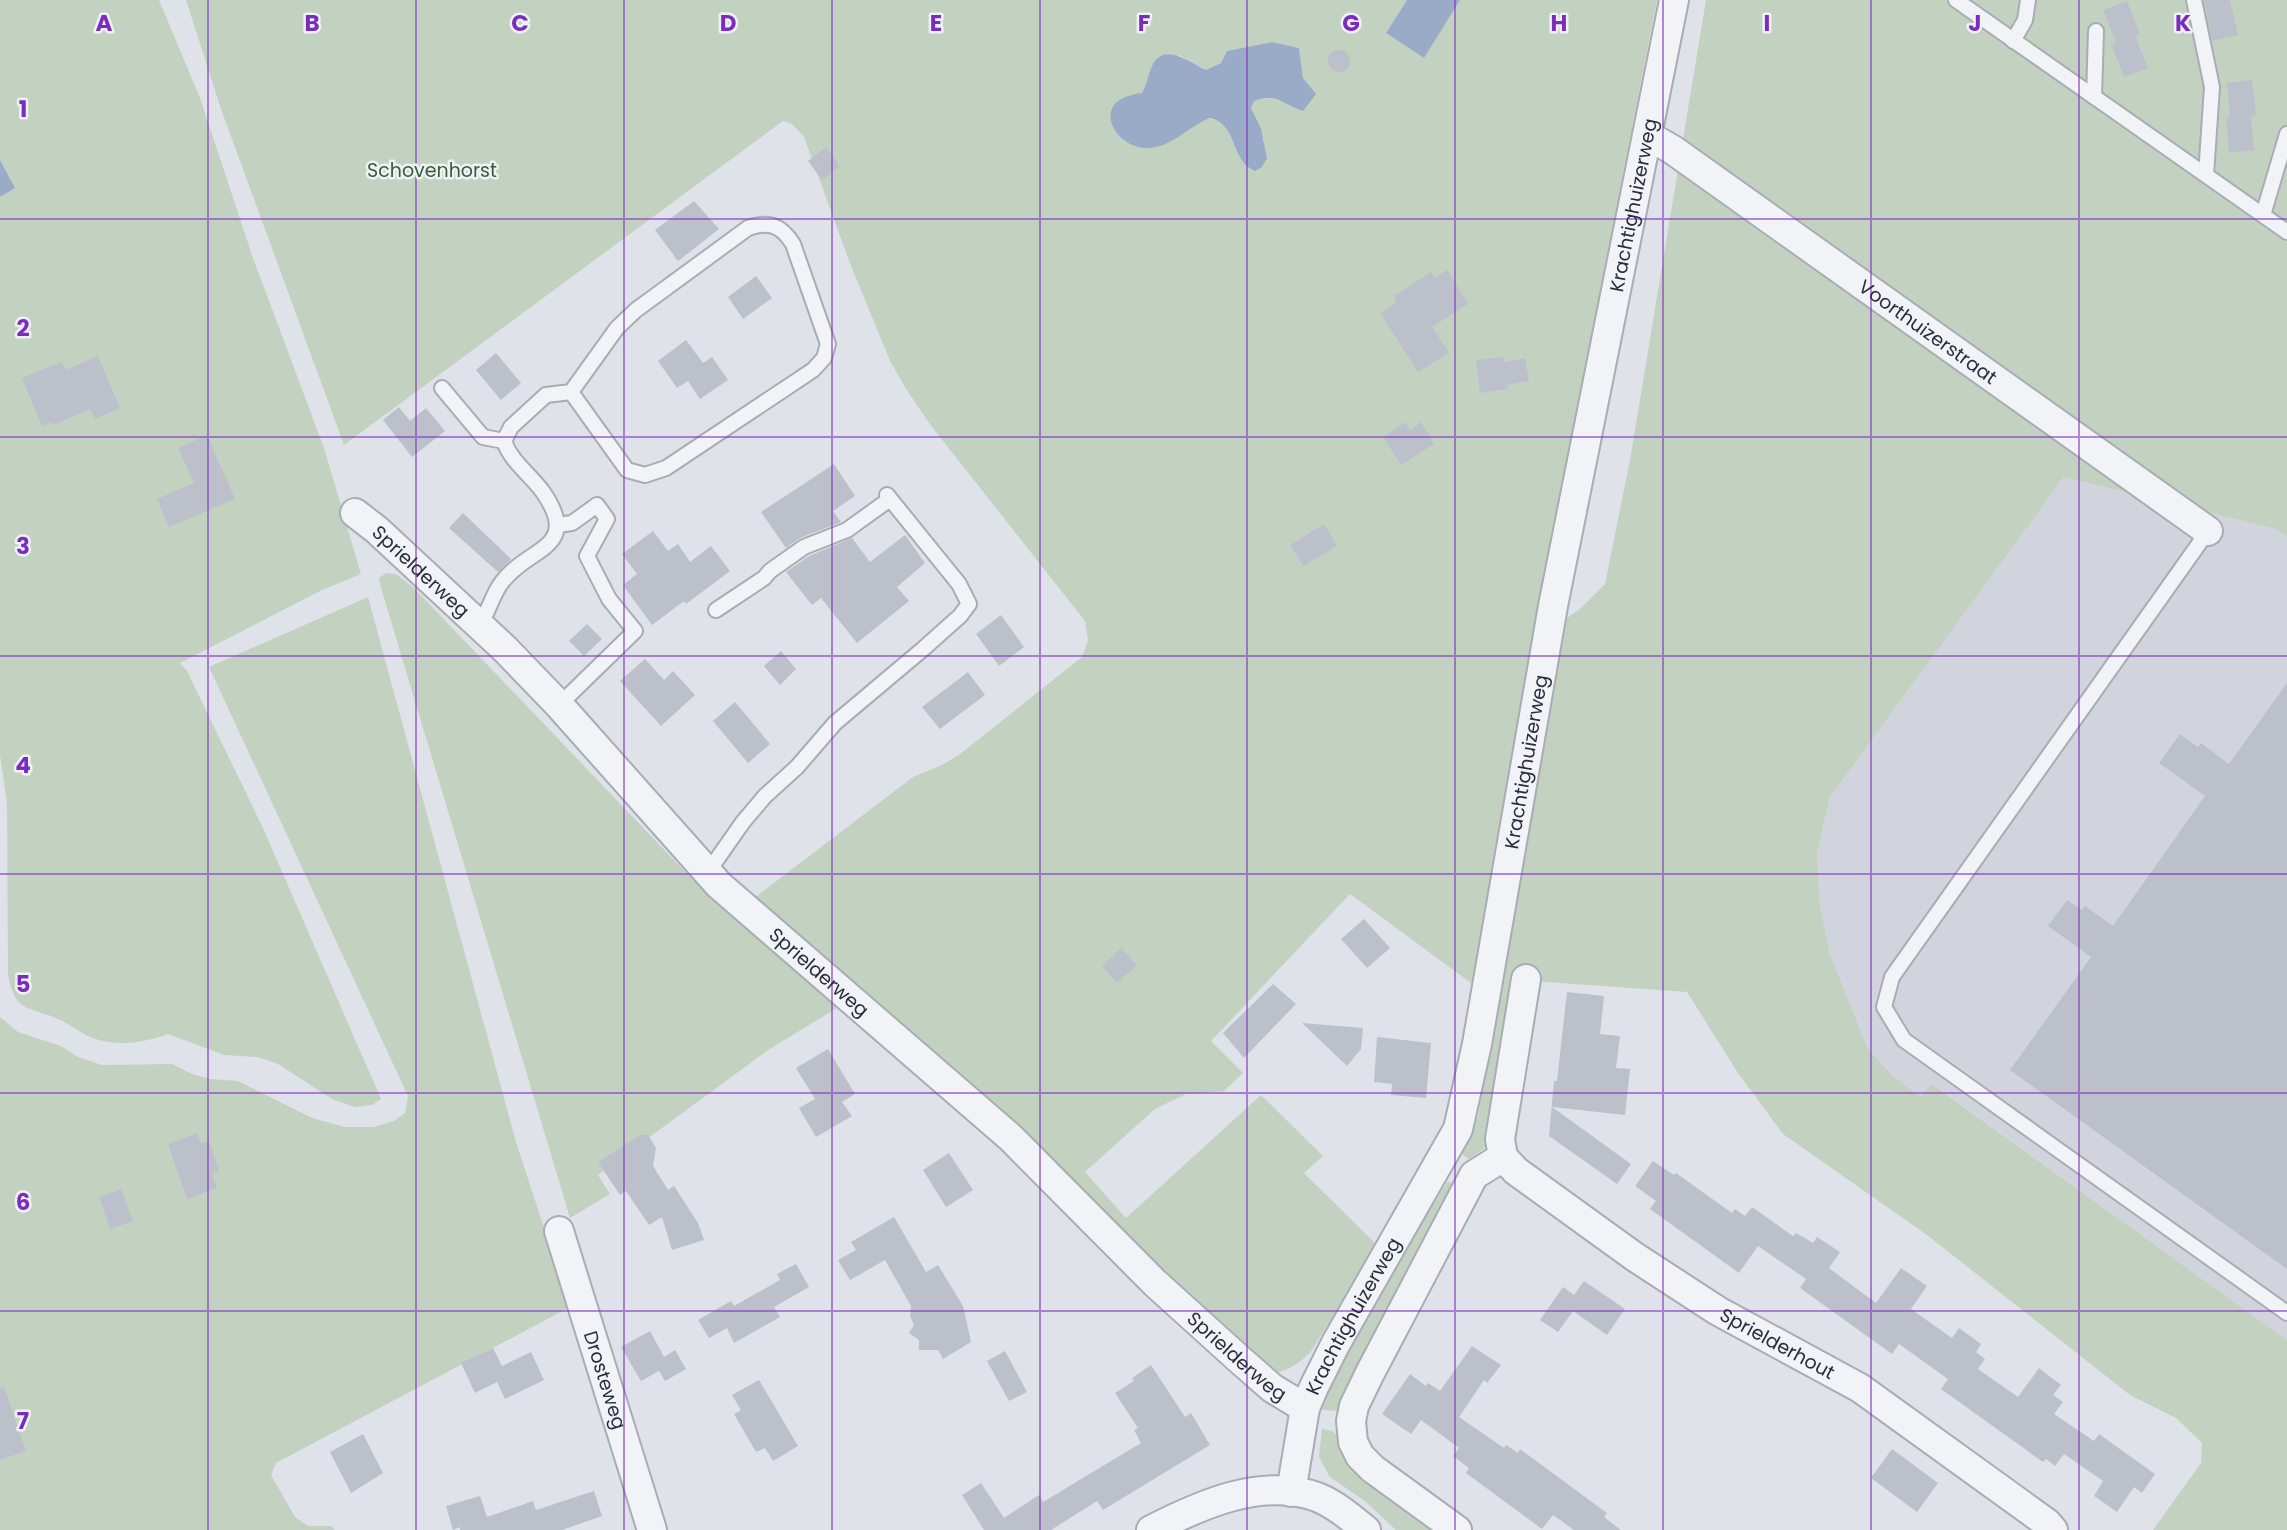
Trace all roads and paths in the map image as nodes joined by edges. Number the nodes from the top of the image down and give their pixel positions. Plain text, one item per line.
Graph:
1 (1674, 0) edge
2 (1956, 0) edge
3 (2028, 0) edge
4 (2194, 0) edge
5 (2096, 31) dead end
6 (2013, 40) junction
7 (2110, 67) dead end
8 (2095, 74) junction
9 (2094, 97) junction
10 (2287, 134) edge
11 (1647, 135) junction
12 (2206, 175) junction
13 (2263, 215) junction
14 (2287, 232) edge
15 (442, 388) dead end
16 (571, 392) junction
17 (505, 441) junction
18 (355, 513) dead end
19 (557, 525) junction
20 (2207, 531) joint
21 (716, 610) dead end
22 (480, 624) junction
23 (559, 705) junction
24 (708, 872) junction
25 (1525, 979) dead end
26 (1503, 1157) junction
27 (1442, 1159) junction
28 (1474, 1175) junction
29 (558, 1231) dead end
30 (2287, 1314) edge
31 (1305, 1408) junction
32 (1291, 1492) junction
33 (652, 1530) edge
34 (1151, 1530) edge
35 (1366, 1530) edge
36 (1457, 1530) edge
37 (2053, 1530) edge

1 - 11 street, Krachtighuizerweg
2 - 6 lane
3 - 6 lane
4 - 12 lane
5 - 8 lane
6 - 9 lane
7 - 8 lane
8 - 9 lane
9 - 12 lane
10 - 13 lane
11 - 20 street, Voorthuizerstraat
11 - 27 street, Krachtighuizerweg
12 - 13 lane
13 - 14 lane
15 - 17 lane
16 - 16 lane
16 - 17 lane
17 - 19 lane
18 - 22 street, Sprielderweg
19 - 22 lane
19 - 23 lane
20 - 30 lane
21 - 24 lane
22 - 23 street, Sprielderweg
23 - 24 street, Sprielderweg
24 - 31 street, Sprielderweg
25 - 26 street
26 - 28 street
26 - 37 street, Sprielderhout
27 - 28 street
27 - 31 street, Krachtighuizerweg
28 - 36 street
29 - 33 street, Drosteweg
31 - 32 street, Krachtighuizerweg
32 - 34 street
32 - 35 street

